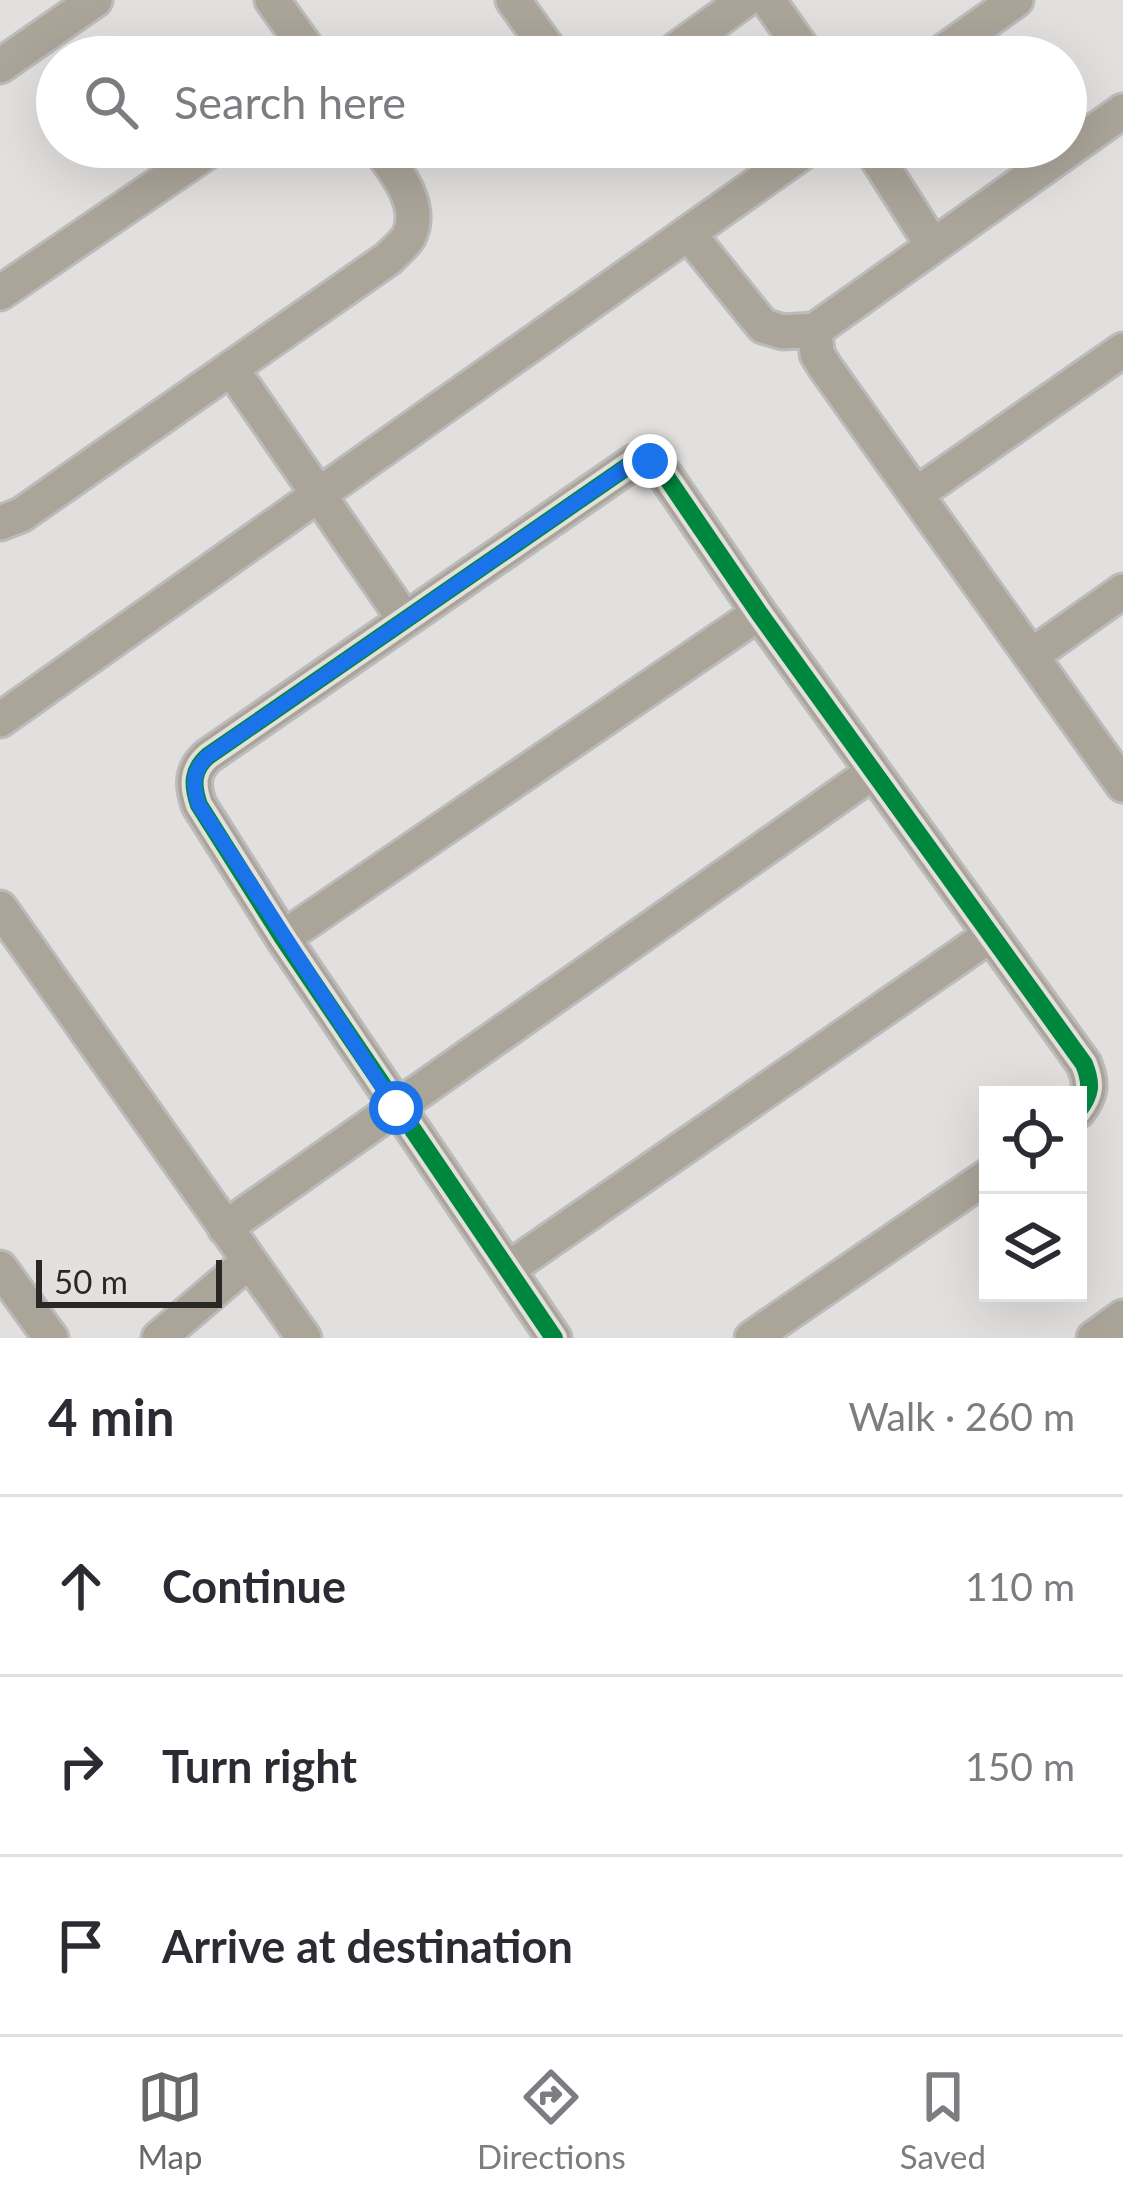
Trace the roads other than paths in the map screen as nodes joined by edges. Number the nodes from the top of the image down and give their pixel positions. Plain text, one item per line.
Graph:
1 (95, 0) edge
2 (272, 0) edge
3 (513, 0) edge
4 (745, 0) edge
5 (768, 0) edge
6 (1016, 0) edge
7 (43, 36) edge
8 (298, 36) edge
9 (539, 36) edge
10 (695, 36) edge
11 (793, 36) edge
12 (965, 36) edge
13 (36, 41) edge
14 (0, 66) edge
15 (1123, 111) edge
16 (1087, 137) edge
17 (183, 168) edge
18 (393, 168) edge
19 (780, 168) edge
20 (883, 168) edge
21 (1043, 168) edge
22 (688, 233) junction
23 (933, 246) junction
24 (0, 293) edge
25 (815, 331) junction
26 (1123, 350) edge
27 (231, 368) junction
28 (918, 493) junction
29 (318, 495) junction
30 (0, 523) edge
31 (1123, 591) edge
32 (759, 614) junction
33 (405, 620) junction
34 (1031, 656) junction
35 (0, 720) edge
36 (873, 772) junction
37 (1123, 785) edge
38 (0, 908) edge
39 (989, 936) junction
40 (284, 938) junction
41 (1087, 1098) edge
42 (396, 1108) junction
43 (979, 1182) edge
44 (225, 1228) junction
45 (249, 1261) junction
46 (0, 1268) edge
47 (508, 1269) junction
48 (1123, 1317) edge
49 (51, 1338) edge
50 (159, 1338) edge
51 (304, 1338) edge
52 (554, 1338) edge
53 (752, 1338) edge
54 (1094, 1338) edge

1 - 7 street
2 - 8 street
3 - 9 street
4 - 10 street
5 - 11 street
6 - 12 street
13 - 14 street
15 - 16 street
17 - 24 street
18 - 27 street
19 - 22 street
20 - 23 street
21 - 23 street
22 - 25 street
22 - 29 street
23 - 25 street
25 - 28 street
26 - 28 street
27 - 29 street
27 - 30 street
28 - 34 street
29 - 33 street
29 - 35 street
31 - 34 street
32 - 33 street
32 - 36 street
32 - 40 street
33 - 40 street
34 - 37 street
36 - 39 street
36 - 42 street
38 - 44 street
39 - 41 street
39 - 47 street
40 - 42 street
42 - 44 street
42 - 47 street
43 - 53 street
44 - 45 street
45 - 50 street
45 - 51 street
46 - 49 street
47 - 52 street
48 - 54 street

